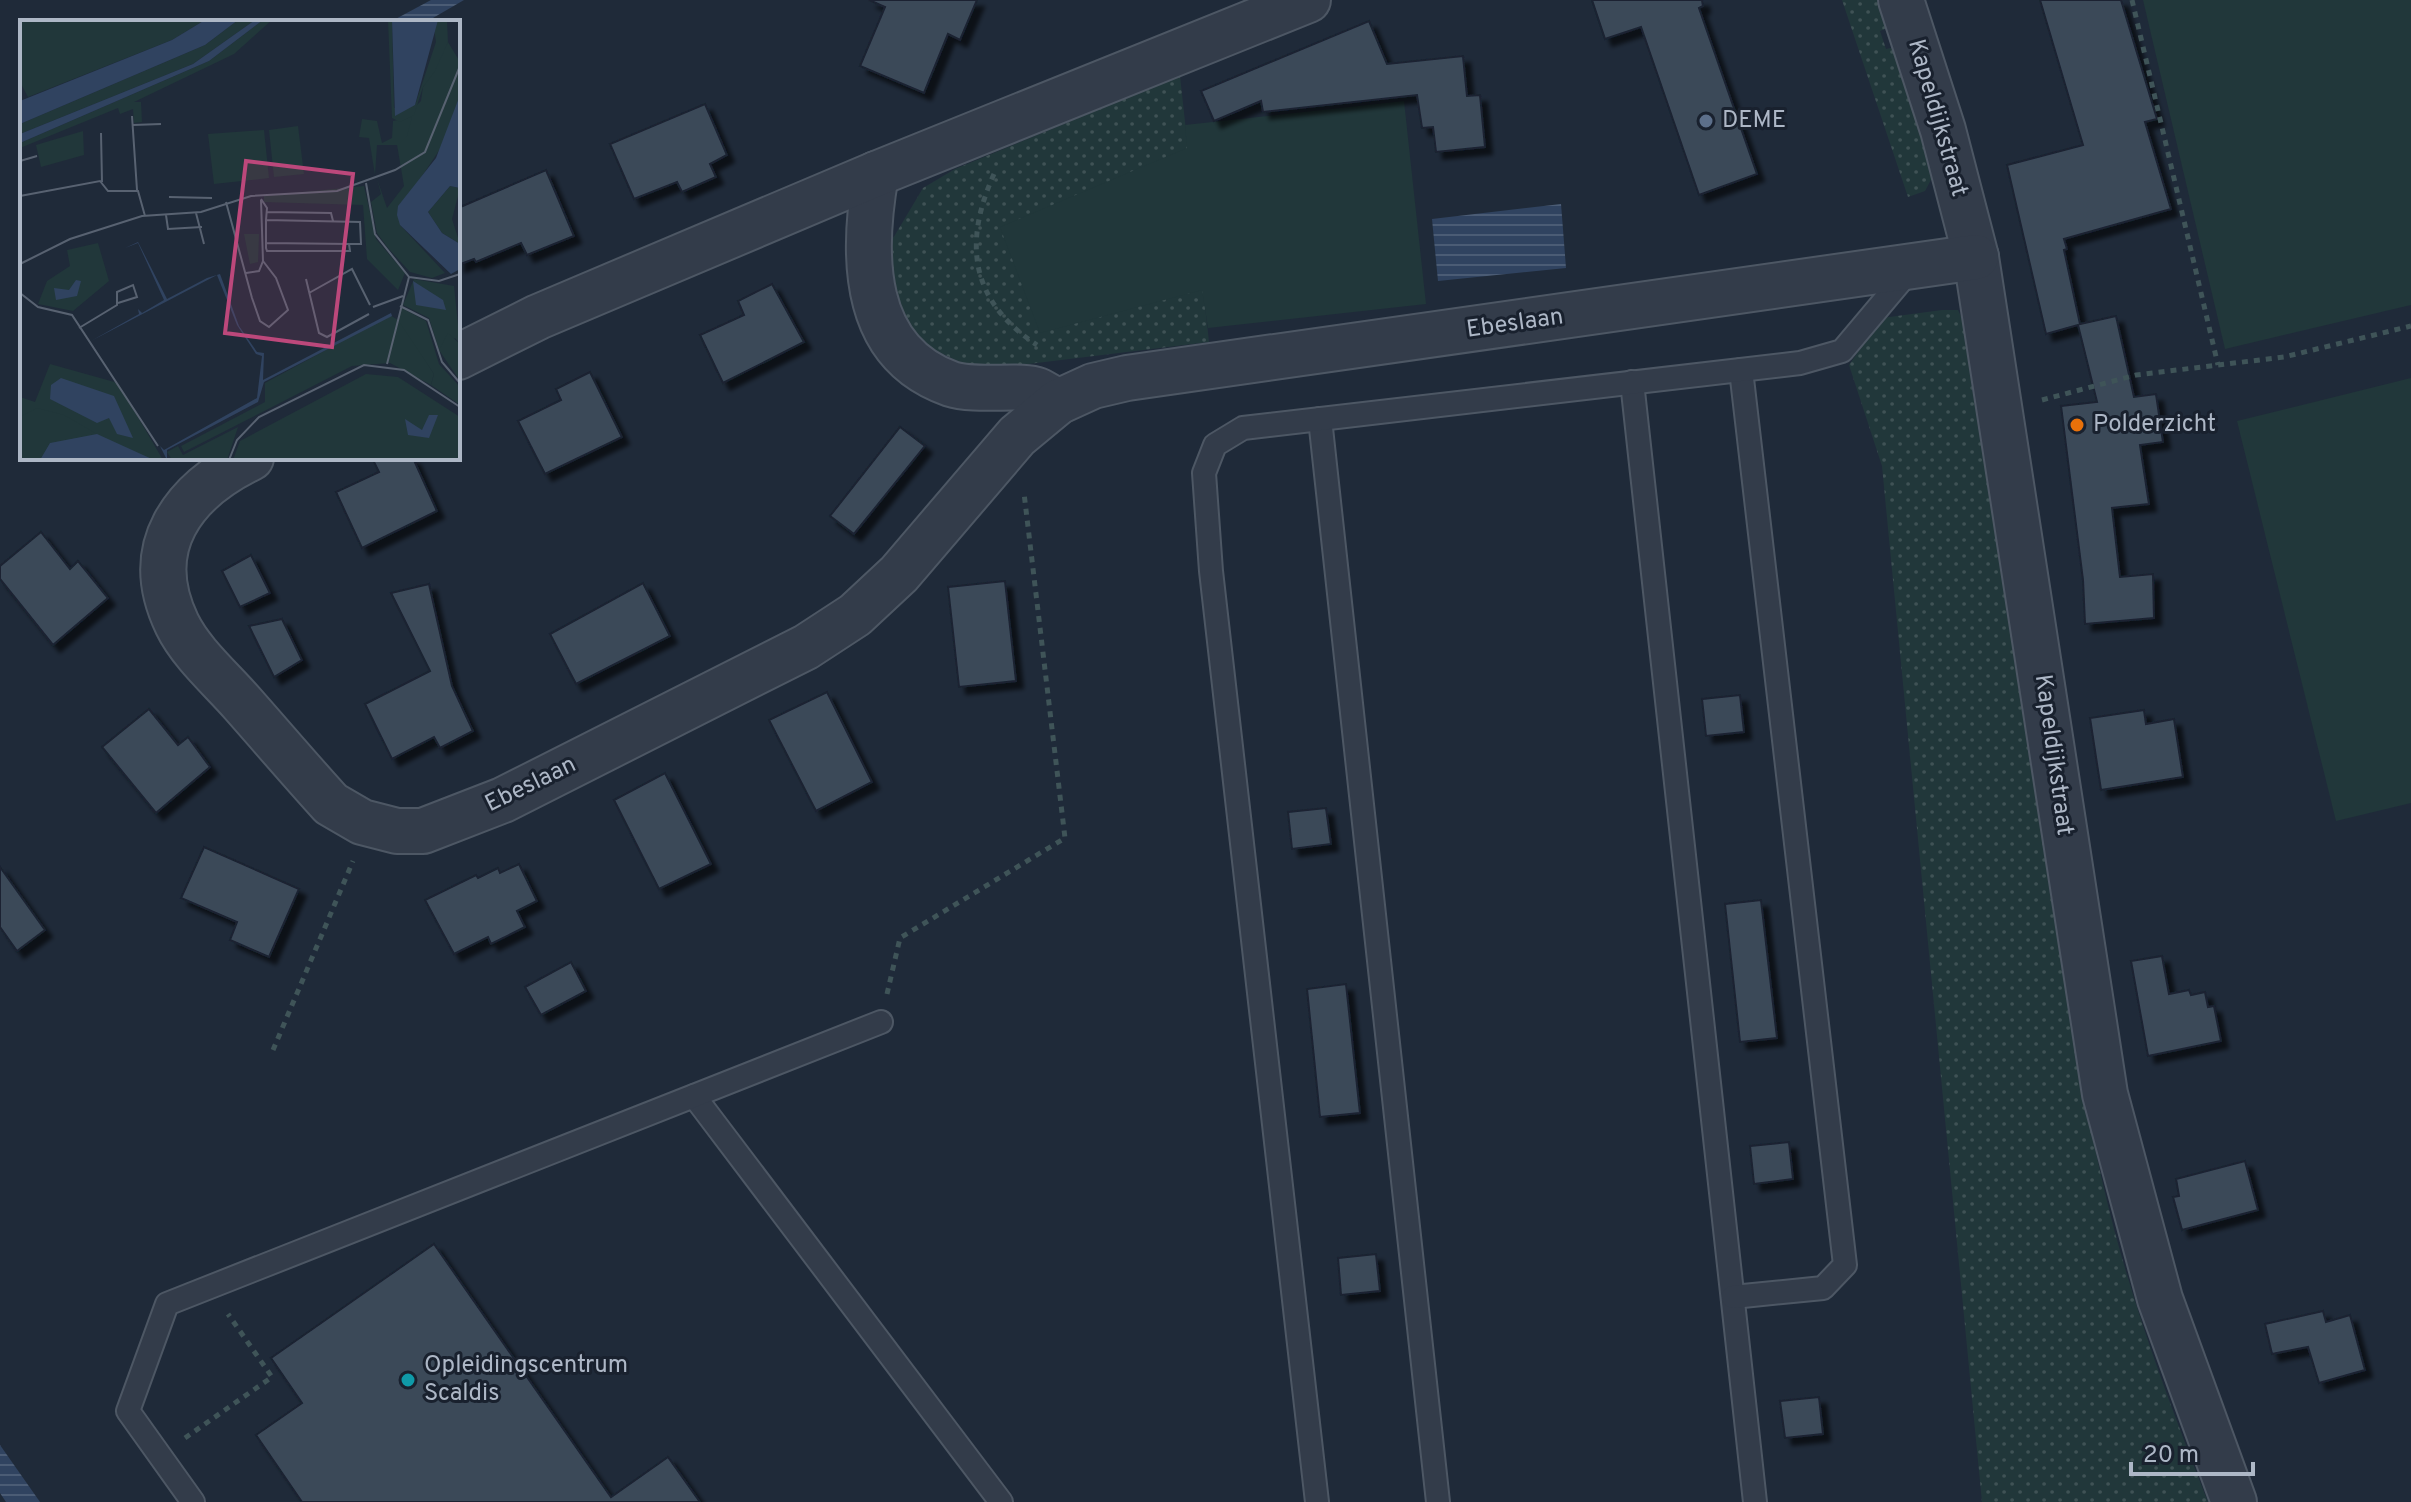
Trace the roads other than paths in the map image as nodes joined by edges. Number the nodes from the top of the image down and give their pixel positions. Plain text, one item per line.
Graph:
1 (1308, 0) edge
2 (1901, 0) edge
3 (876, 174) junction
4 (1976, 257) junction
5 (1914, 265) junction
6 (460, 356) edge
7 (1741, 370) junction
8 (1632, 382) junction
9 (1058, 402) junction
10 (1320, 419) junction
11 (247, 460) edge
12 (881, 1022) road end
13 (694, 1096) junction
14 (1733, 1297) junction
15 (193, 1502) edge
16 (1001, 1502) edge
17 (1317, 1502) edge
18 (1438, 1502) edge
19 (1755, 1502) edge
20 (2234, 1502) edge

1 - 3 street
2 - 4 street, Kapeldijkstraat
3 - 6 street
3 - 9 street
4 - 5 street, Ebeslaan
4 - 20 street, Kapeldijkstraat
5 - 7 lane
5 - 9 street, Ebeslaan
7 - 8 lane
7 - 14 lane
8 - 10 lane
8 - 14 lane
9 - 11 street, Ebeslaan
10 - 17 lane
10 - 18 lane
12 - 13 lane
13 - 15 lane
13 - 16 lane
14 - 19 lane

